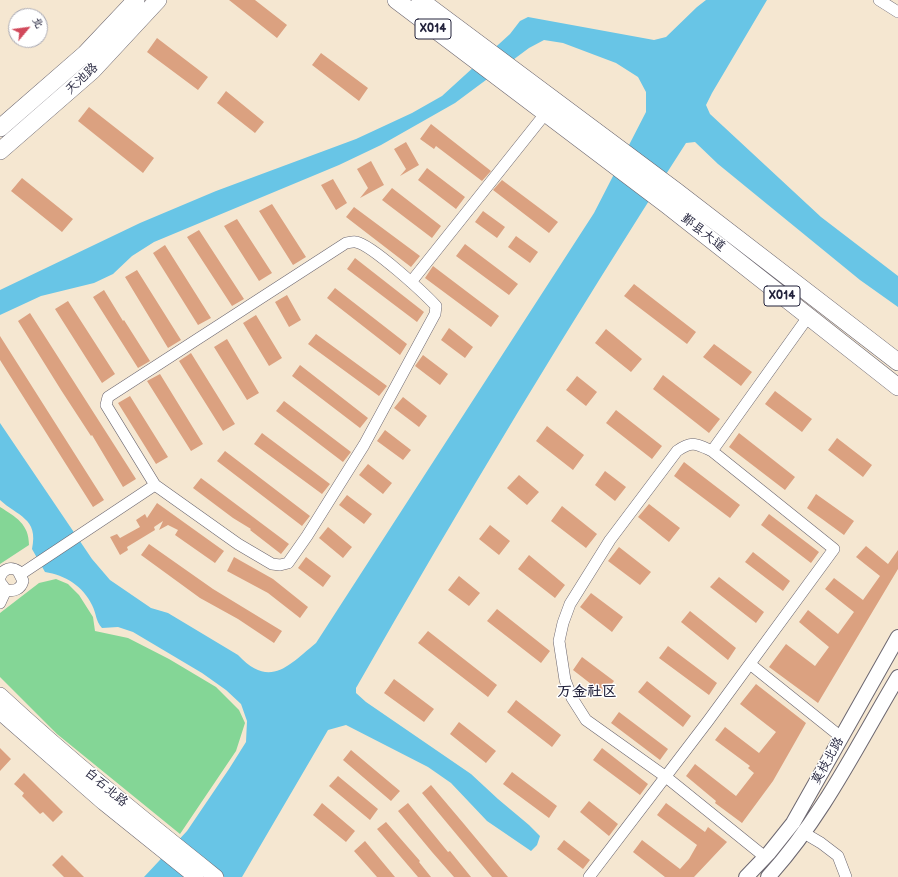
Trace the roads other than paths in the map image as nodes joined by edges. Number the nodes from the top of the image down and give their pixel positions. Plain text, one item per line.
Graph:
1 (136, 0) edge
2 (158, 0) edge
3 (396, 0) edge
4 (420, 0) edge
5 (879, 0) edge
6 (898, 12) edge
7 (477, 53) junction
8 (511, 78) junction
9 (545, 114) junction
10 (0, 128) edge
11 (0, 152) edge
12 (616, 156) junction
13 (672, 198) junction
14 (411, 282) junction
15 (808, 316) junction
16 (898, 362) edge
17 (898, 387) edge
18 (712, 451) junction
19 (155, 485) junction
20 (21, 574) junction
21 (1, 584) edge
22 (0, 603) edge
23 (898, 636) edge
24 (750, 664) junction
25 (898, 677) edge
26 (0, 695) edge
27 (0, 712) edge
28 (841, 737) junction
29 (666, 776) junction
30 (804, 833) junction
31 (165, 844) junction
32 (765, 857) junction
33 (196, 877) edge
34 (216, 877) edge
35 (589, 877) edge
36 (746, 877) edge
37 (768, 877) edge
38 (846, 877) edge

1 - 10 main road, 天池路
2 - 11 main road, 天池路
3 - 7 main road, X014
4 - 7 main road, X014
5 - 6 street
7 - 8 main road
8 - 9 main road, 鄞县大道 / X014
8 - 12 main road, 鄞县大道 / X014
9 - 12 main road, 鄞县大道 / X014
9 - 14 street
12 - 13 main road, 鄞县大道 / X014
13 - 15 main road, 鄞县大道 / X014
13 - 16 main road, 鄞县大道 / X014
14 - 19 street
14 - 19 street
15 - 17 main road, 鄞县大道 / X014
15 - 18 street
18 - 24 street
18 - 29 street
19 - 20 street
20 - 21 street
20 - 21 street
21 - 22 street
23 - 28 street, 莫枝北路
24 - 28 street
24 - 29 street
25 - 30 street, 莫枝北路
26 - 31 main road, 白石北路
27 - 31 main road, 白石北路
28 - 32 street, 莫枝北路
29 - 32 street
29 - 35 street
30 - 37 street, 莫枝北路
30 - 38 street
31 - 33 main road, 白石北路
31 - 34 main road, 白石北路
32 - 36 street, 莫枝北路

